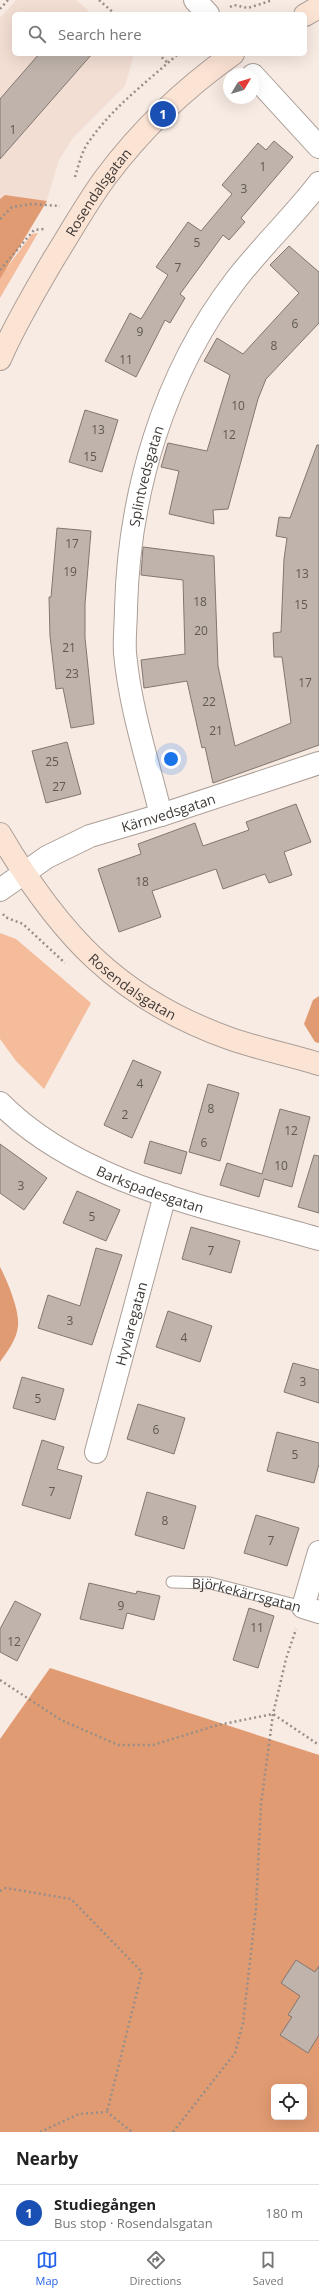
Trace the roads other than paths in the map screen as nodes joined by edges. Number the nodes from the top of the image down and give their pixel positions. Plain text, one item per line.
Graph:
1 (195, 0) edge
2 (319, 7) edge
3 (216, 12) edge
4 (307, 14) edge
5 (229, 56) edge
6 (239, 56) edge
7 (247, 68) edge
8 (259, 83) edge
9 (319, 147) edge
10 (319, 183) edge
11 (0, 358) edge
12 (319, 763) edge
13 (161, 815) junction
14 (0, 834) edge
15 (23, 872) junction
16 (0, 890) edge
17 (319, 1064) edge
18 (0, 1103) edge
19 (166, 1195) junction
20 (319, 1239) edge
21 (96, 1452) dead end
22 (319, 1552) edge
23 (172, 1582) dead end
24 (311, 1610) edge

1 - 3 street
2 - 4 street
5 - 11 street, Rosendalsgatan
6 - 7 street
8 - 9 street
10 - 13 street, Splintvedsgatan
12 - 13 street, Kärnvedsgatan
13 - 15 street, Kärnvedsgatan
14 - 15 street, Rosendalsgatan
15 - 16 street, Kärnvedsgatan
15 - 17 street, Rosendalsgatan
18 - 19 street, Barkspadesgatan
19 - 20 street, Barkspadesgatan
19 - 21 street, Hyvlaregatan
22 - 24 street
23 - 24 lane, Björkekärrsgatan

